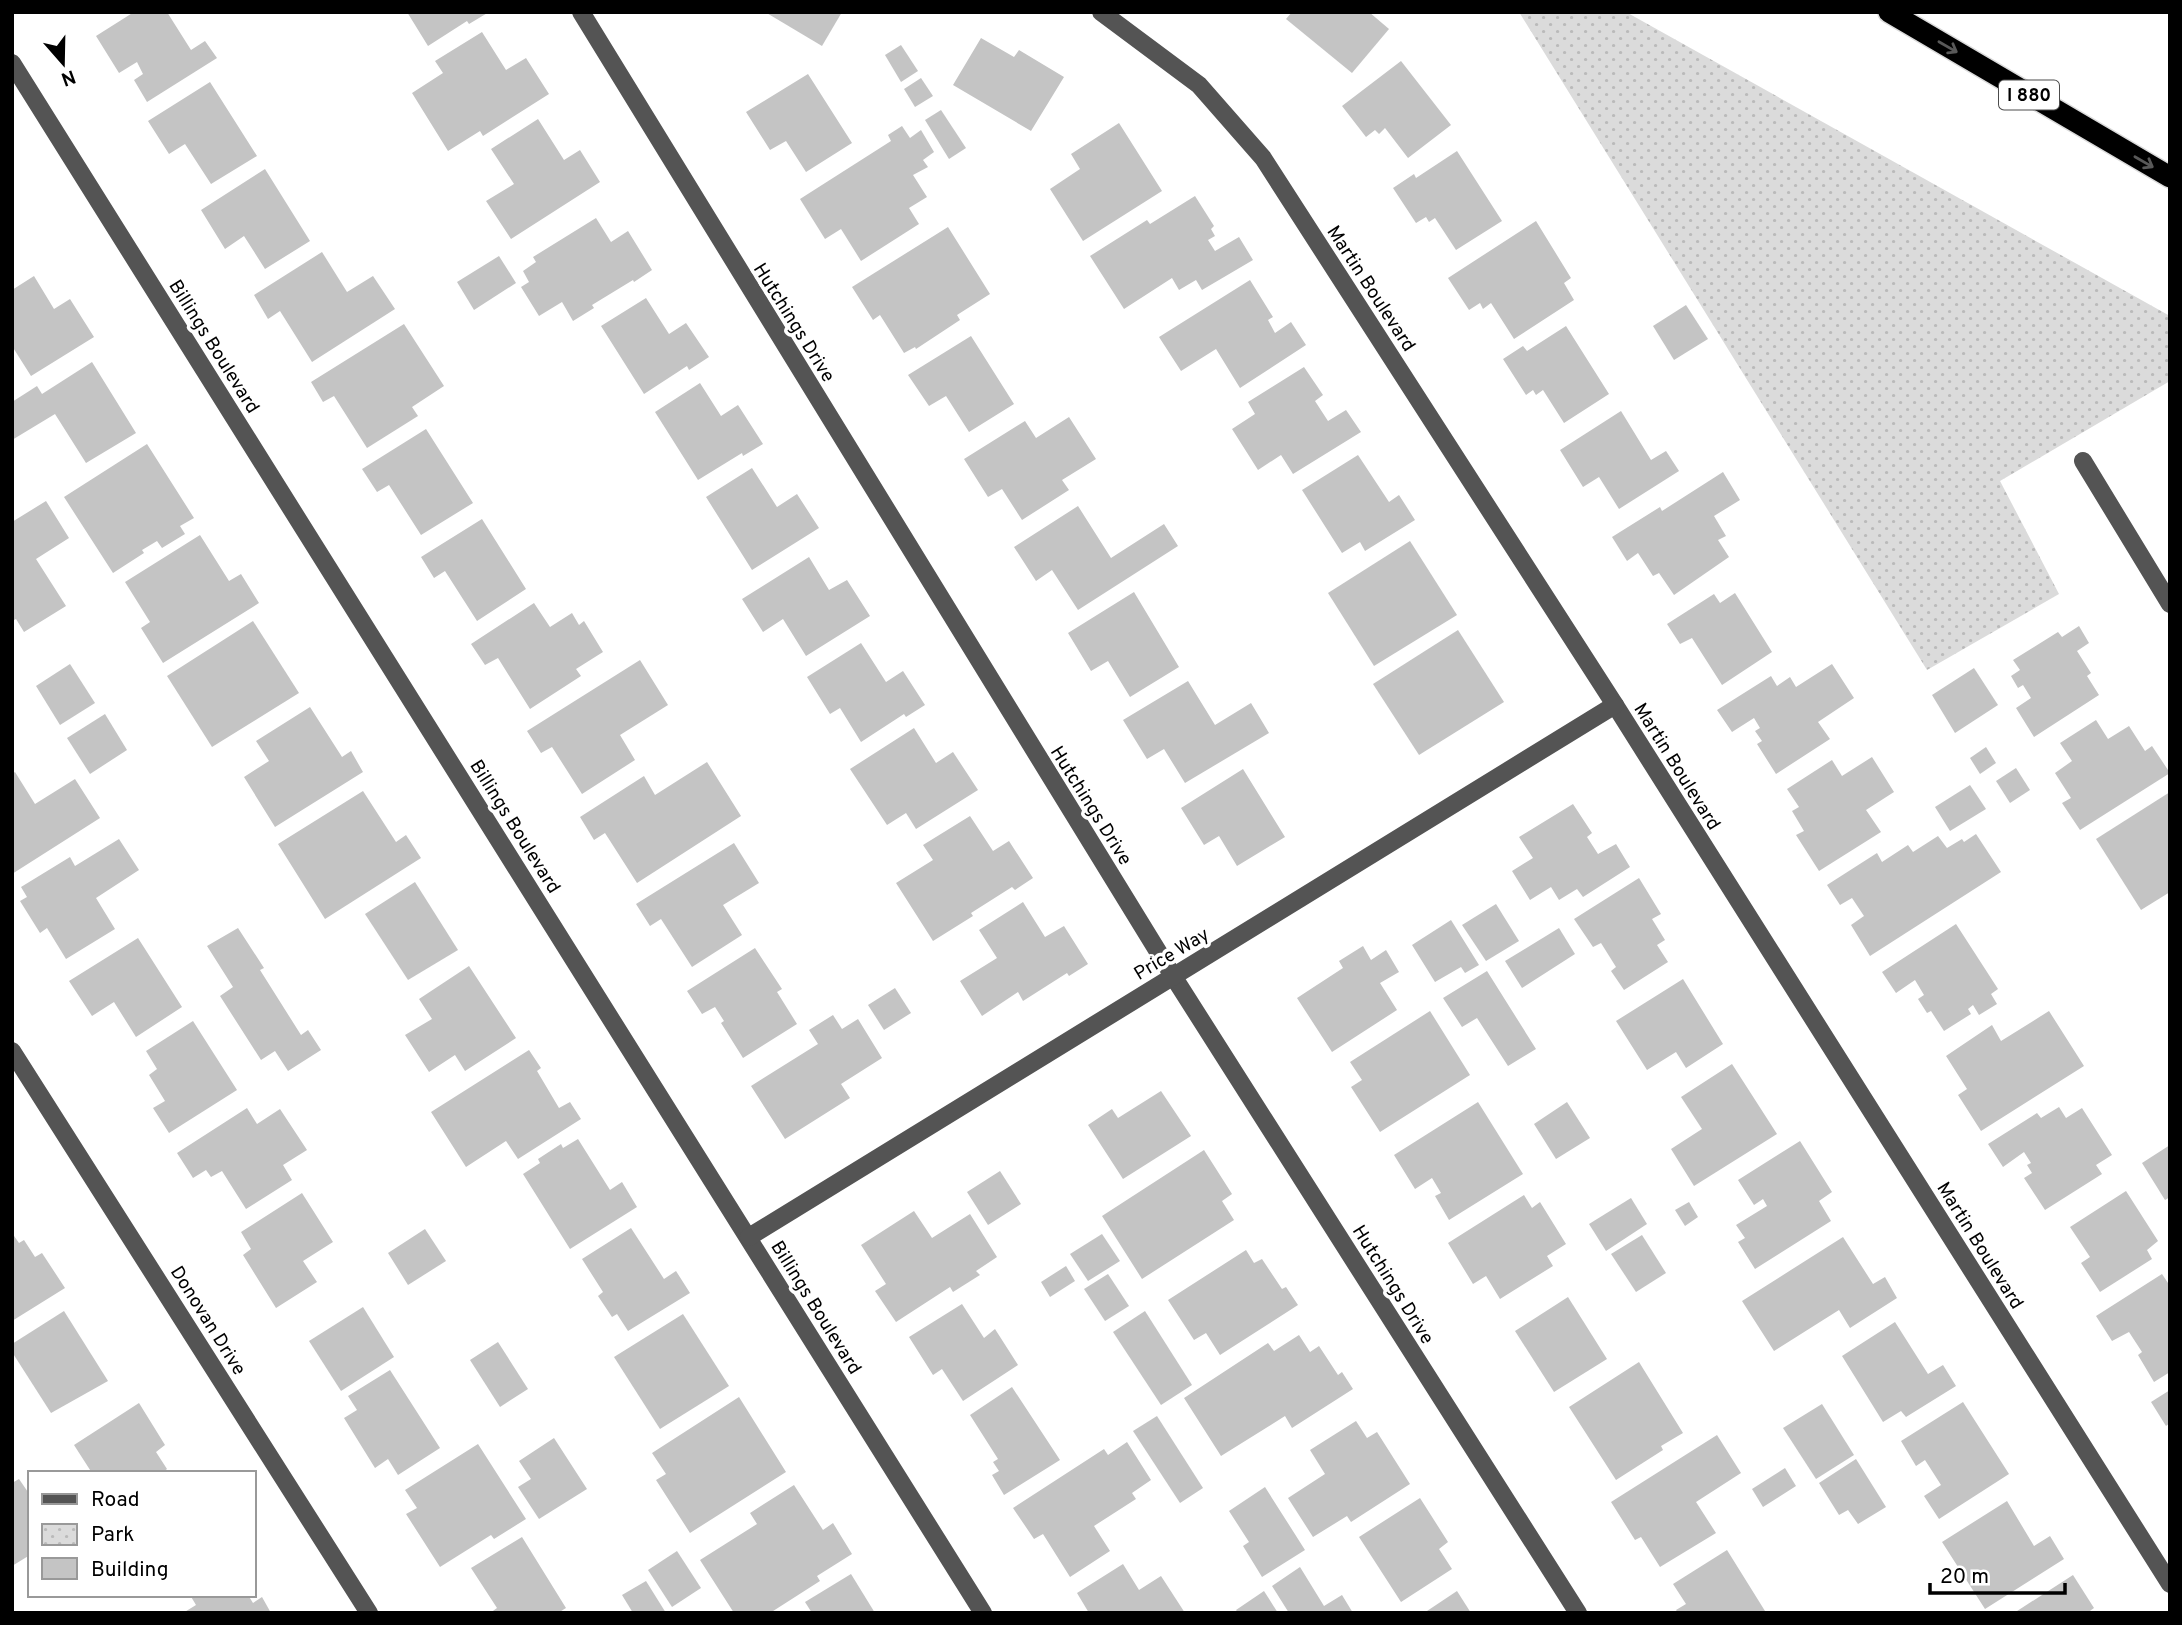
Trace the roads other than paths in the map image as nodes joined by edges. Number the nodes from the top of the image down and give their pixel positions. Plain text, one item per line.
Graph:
1 (580, 12) edge
2 (1101, 12) edge
3 (1889, 12) edge
4 (12, 63) edge
5 (2170, 177) edge
6 (2083, 461) dead end
7 (2170, 604) edge
8 (1615, 705) junction
9 (1173, 976) junction
10 (12, 1051) edge
11 (750, 1237) junction
12 (2170, 1584) edge
13 (369, 1613) edge
14 (983, 1613) edge
15 (1578, 1613) edge

1 - 9 street, Hutchings Drive
2 - 8 street, Martin Boulevard
3 -> 5 highway, I 880
4 - 11 street, Billings Boulevard
6 - 7 street
8 - 9 street, Price Way
8 - 12 street, Martin Boulevard
9 - 11 street, Price Way
9 - 15 street, Hutchings Drive
10 - 13 street, Donovan Drive
11 - 14 street, Billings Boulevard

